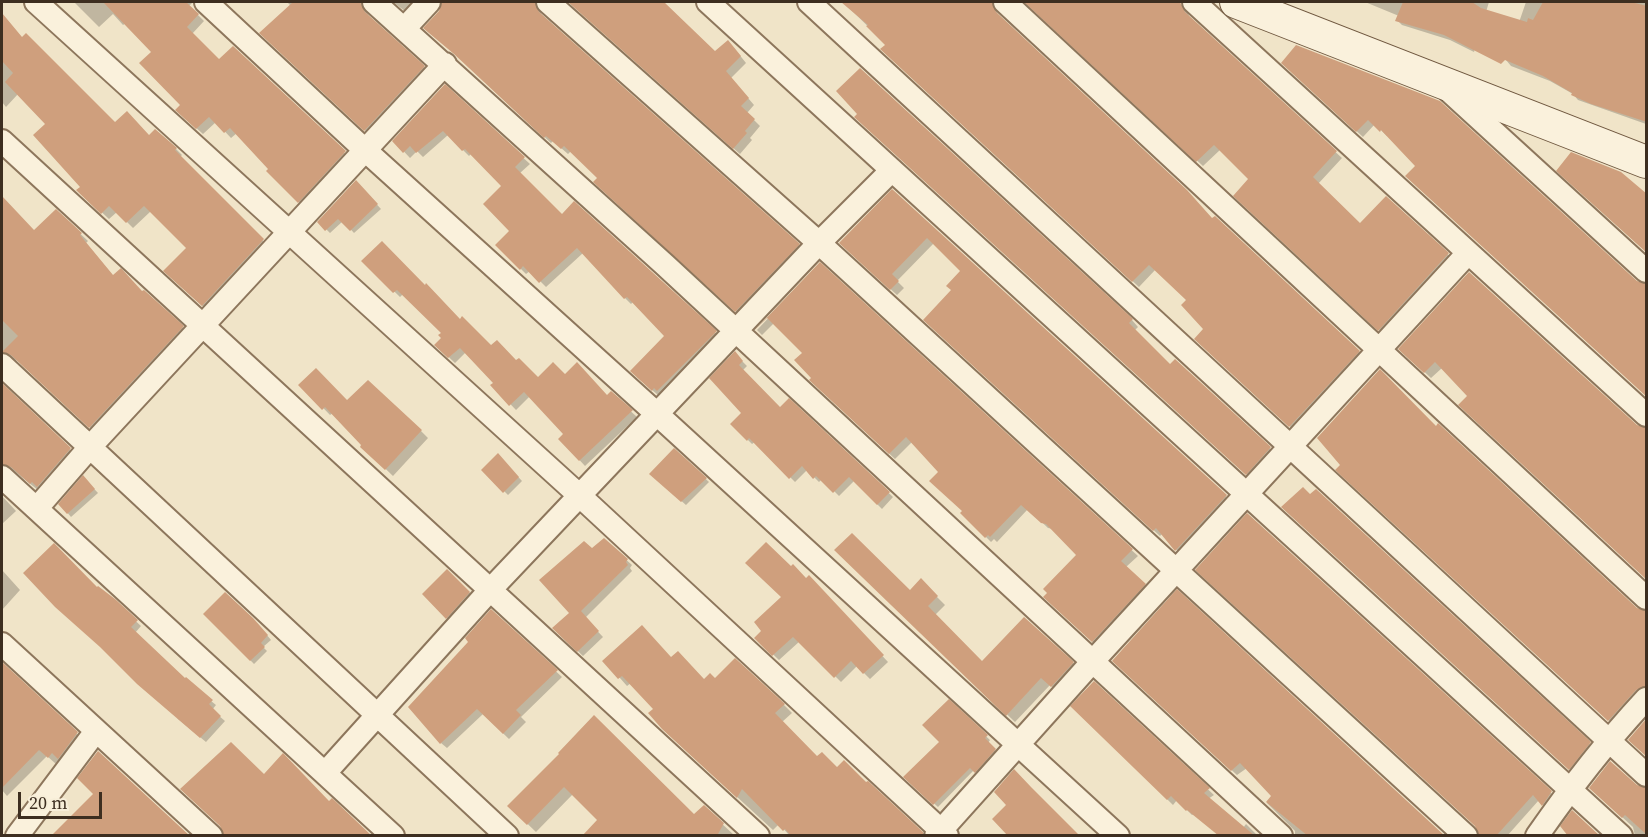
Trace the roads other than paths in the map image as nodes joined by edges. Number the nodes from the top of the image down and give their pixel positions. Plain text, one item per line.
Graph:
1 (36, 2) edge
2 (206, 2) edge
3 (374, 2) edge
4 (429, 2) edge
5 (548, 2) edge
6 (708, 2) edge
7 (809, 2) edge
8 (1005, 2) edge
9 (1194, 2) edge
10 (1236, 2) edge
11 (404, 28) junction
12 (445, 64) junction
13 (1437, 80) junction
14 (2, 141) edge
15 (365, 150) junction
16 (1647, 162) edge
17 (892, 170) junction
18 (290, 232) junction
19 (819, 243) junction
20 (1468, 253) junction
21 (1647, 271) edge
22 (204, 326) junction
23 (735, 332) junction
24 (1379, 350) junction
25 (2, 365) edge
26 (657, 414) junction
27 (1647, 415) edge
28 (90, 447) junction
29 (1291, 447) junction
30 (2, 477) edge
31 (1248, 494) junction
32 (580, 496) junction
33 (37, 508) junction
34 (1176, 572) junction
35 (490, 589) junction
36 (1647, 598) edge
37 (2, 644) edge
38 (1093, 661) junction
39 (1647, 699) edge
40 (377, 713) junction
41 (96, 731) junction
42 (1608, 740) junction
43 (1018, 746) junction
44 (325, 773) junction
45 (1647, 775) edge
46 (1570, 788) junction
47 (941, 834) edge
48 (17, 836) edge
49 (211, 836) edge
50 (393, 836) edge
51 (507, 836) edge
52 (758, 836) edge
53 (1118, 836) edge
54 (1281, 836) edge
55 (1466, 836) edge
56 (1537, 836) edge
57 (1622, 836) edge

1 - 18 street
2 - 15 street
3 - 11 street
4 - 11 street
5 - 19 street
6 - 17 street
7 - 29 street
8 - 24 street
9 - 20 street
10 - 13 main road
11 - 12 street
12 - 15 street
12 - 23 street
13 - 16 main road
13 - 21 street
14 - 22 street
15 - 18 street
15 - 26 street
17 - 19 street
17 - 31 street
18 - 22 street
18 - 32 street
19 - 23 street
19 - 34 street
20 - 24 street
20 - 27 street
22 - 28 street
22 - 35 street
23 - 26 street
23 - 38 street
24 - 29 street
24 - 36 street
25 - 28 street
26 - 32 street
26 - 43 street
28 - 33 street
28 - 40 street
29 - 31 street
29 - 42 street
30 - 33 street
31 - 34 street
31 - 46 street
32 - 35 street
32 - 47 street
33 - 44 street
34 - 38 street
34 - 55 street
35 - 40 street
35 - 52 street
37 - 41 street
38 - 43 street
38 - 54 street
39 - 42 street
40 - 44 street
40 - 51 street
41 - 48 street
41 - 49 street
42 - 45 street
42 - 46 street
43 - 47 street
43 - 53 street
44 - 50 street
46 - 56 street
46 - 57 street

